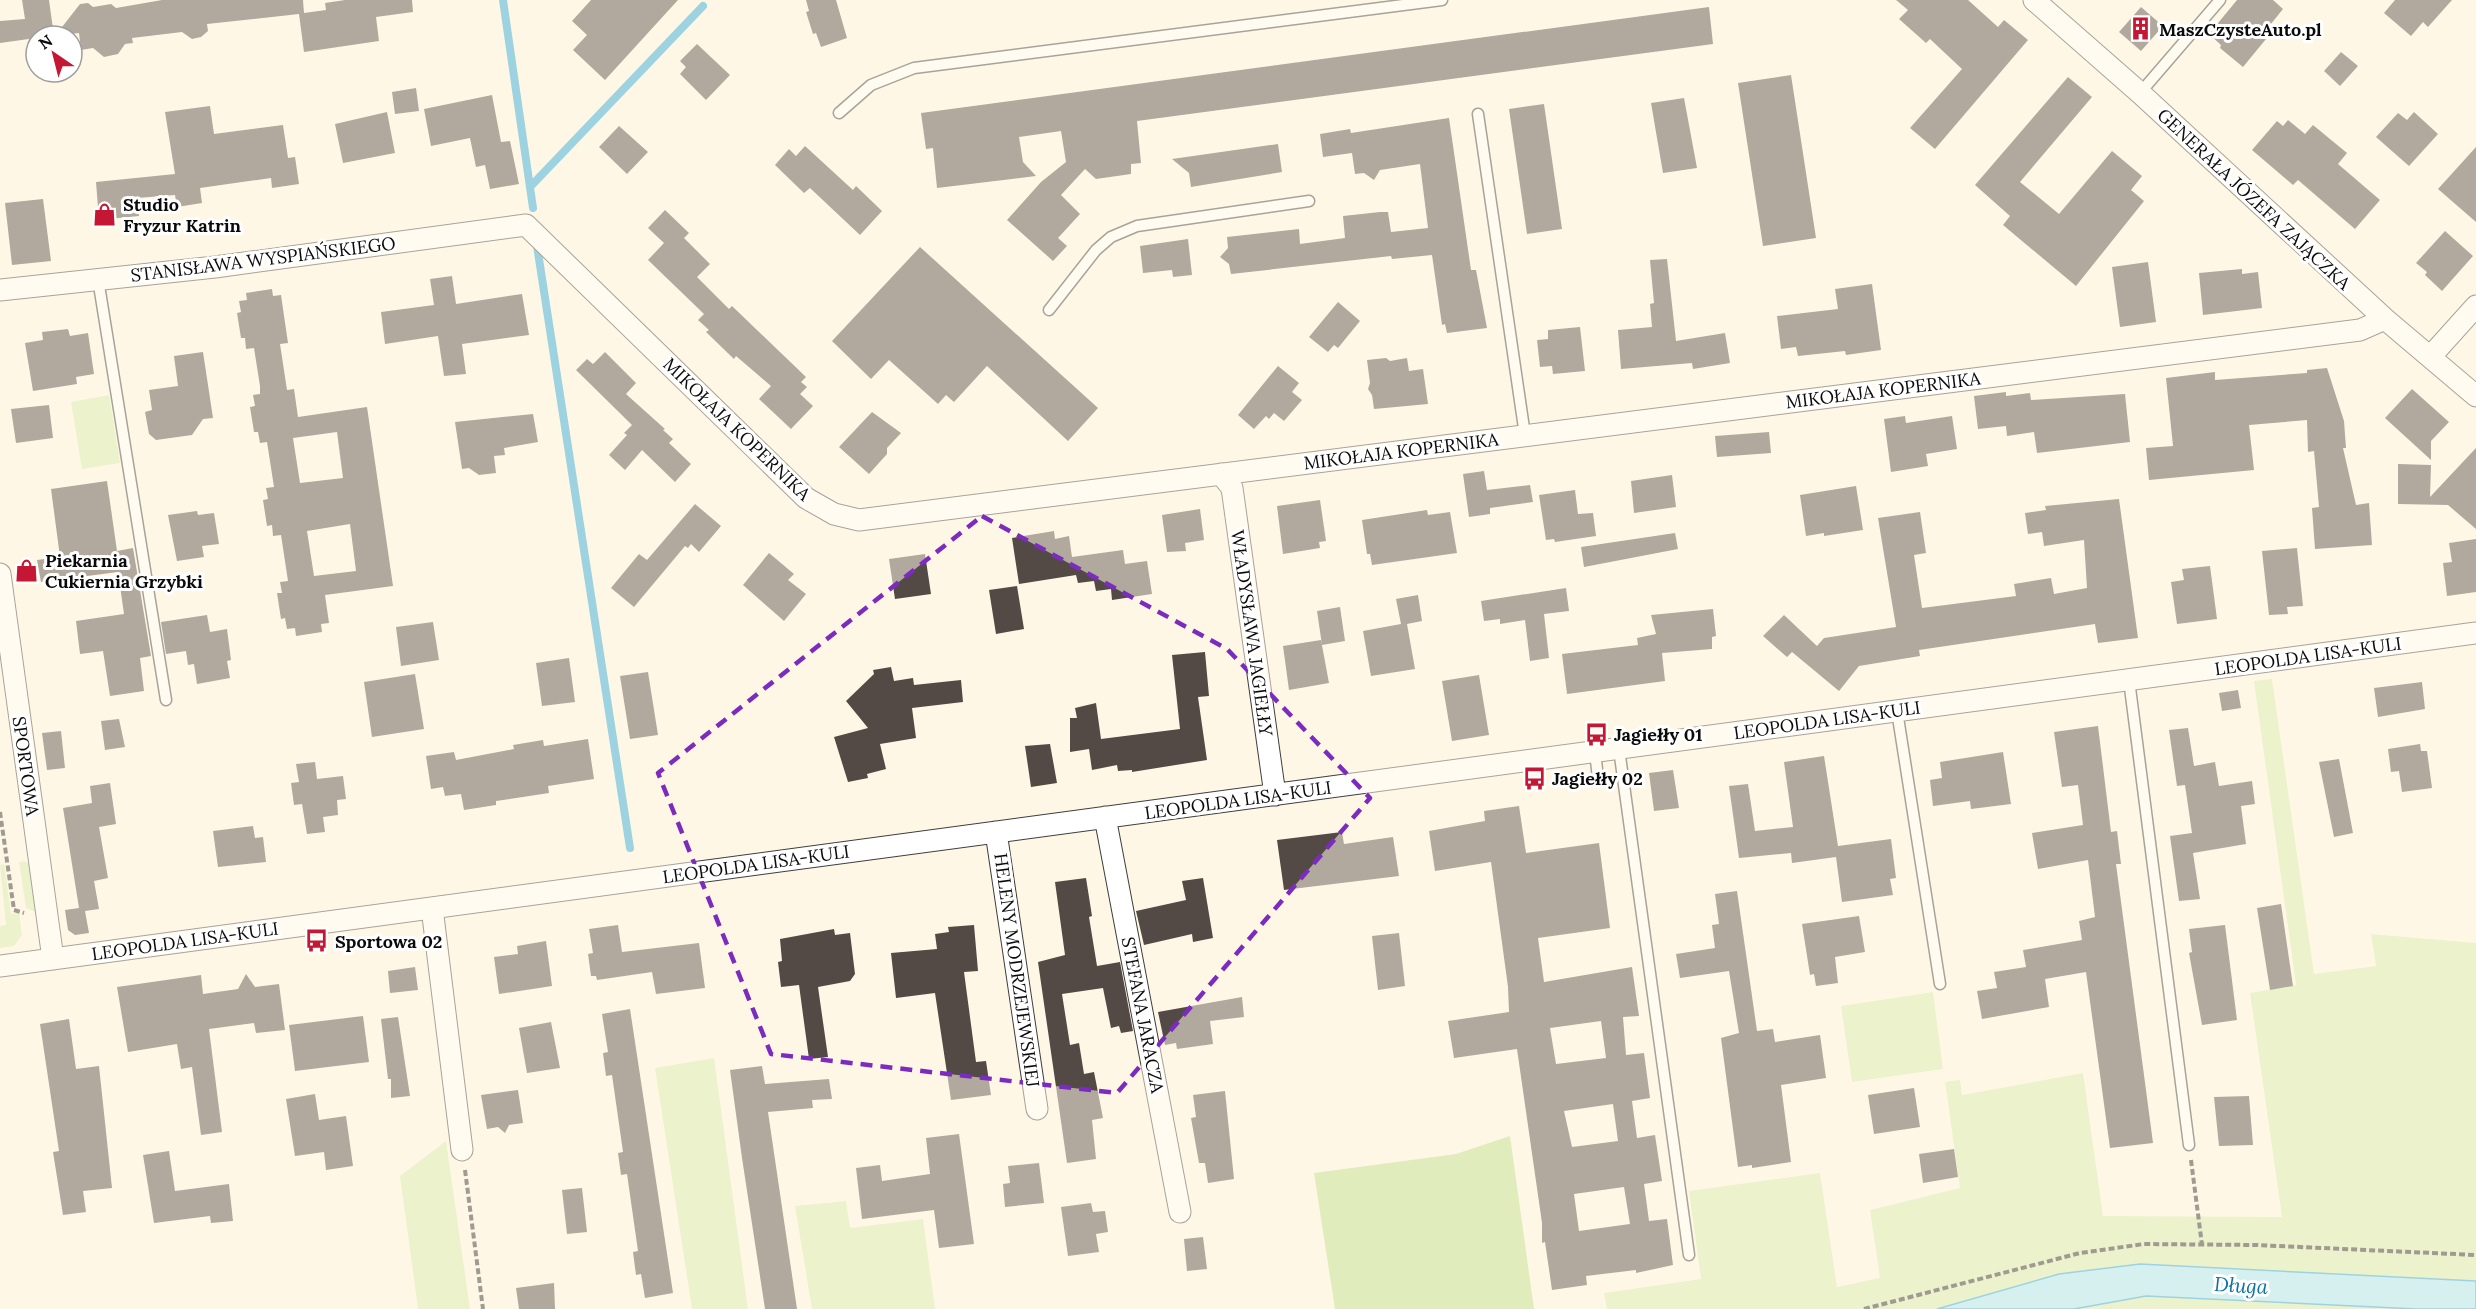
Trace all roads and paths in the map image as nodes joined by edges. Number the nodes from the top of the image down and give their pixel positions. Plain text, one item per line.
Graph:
1 (1442, 0) edge
2 (2220, 0) edge
3 (2045, 4) edge
4 (2140, 93) junction
5 (839, 113) dead end
6 (1478, 114) dead end
7 (1309, 201) dead end
8 (526, 225) joint
9 (98, 279) junction
10 (0, 290) edge
11 (2476, 306) edge
12 (1049, 310) dead end
13 (2385, 319) junction
14 (2431, 356) junction
15 (2476, 396) edge
16 (1525, 435) junction
17 (1221, 474) junction
18 (0, 574) edge
19 (2, 606) edge
20 (2476, 633) edge
21 (2129, 680) junction
22 (166, 699) dead end
23 (1897, 711) junction
24 (1619, 748) junction
25 (1595, 752) junction
26 (1598, 778) dead end
27 (1275, 795) junction
28 (0, 812) edge
29 (1105, 818) junction
30 (996, 832) junction
31 (432, 908) junction
32 (24, 913) dead end
33 (53, 959) junction
34 (0, 966) edge
35 (1940, 984) dead end
36 (1037, 1109) dead end
37 (2189, 1145) joint
38 (462, 1150) joint
39 (1180, 1212) dead end
40 (2202, 1245) junction
41 (1689, 1255) dead end
42 (2476, 1256) edge
43 (483, 1309) edge
44 (1864, 1309) edge

1 - 5 lane
2 - 4 lane
3 - 4 street, GENERAŁA JÓZEFA ZAJĄCZKA
4 - 13 street, GENERAŁA JÓZEFA ZAJĄCZKA
6 - 16 lane
7 - 12 lane
8 - 9 street, STANISŁAWA WYSPIAŃSKIEGO
8 - 17 street, MIKOŁAJA KOPERNIKA
9 - 10 street, STANISŁAWA WYSPIAŃSKIEGO
9 - 22 lane
11 - 14 street
13 - 14 street, GENERAŁA JÓZEFA ZAJĄCZKA
13 - 16 street, MIKOŁAJA KOPERNIKA
14 - 15 street, GENERAŁA JÓZEFA ZAJĄCZKA
16 - 17 street, MIKOŁAJA KOPERNIKA
17 - 27 street, WŁADYSŁAWA JAGIEŁŁY
18 - 19 street, SPORTOWA
19 - 33 street, SPORTOWA
20 - 21 street, LEOPOLDA LISA-KULI
21 - 23 street, LEOPOLDA LISA-KULI
21 - 37 lane
23 - 24 street, LEOPOLDA LISA-KULI
23 - 35 lane
24 - 25 street, LEOPOLDA LISA-KULI
24 - 41 lane
25 - 26 lane
25 - 27 street, LEOPOLDA LISA-KULI
27 - 29 street, LEOPOLDA LISA-KULI
28 - 32 path
29 - 30 street, LEOPOLDA LISA-KULI
29 - 39 street, STEFANA JARACZA
30 - 31 street, LEOPOLDA LISA-KULI
30 - 36 street, HELENY MODRZEJEWSKIEJ
31 - 33 street, LEOPOLDA LISA-KULI
31 - 38 street
33 - 34 street, LEOPOLDA LISA-KULI
37 - 40 path
38 - 43 path
40 - 42 path
40 - 44 path

